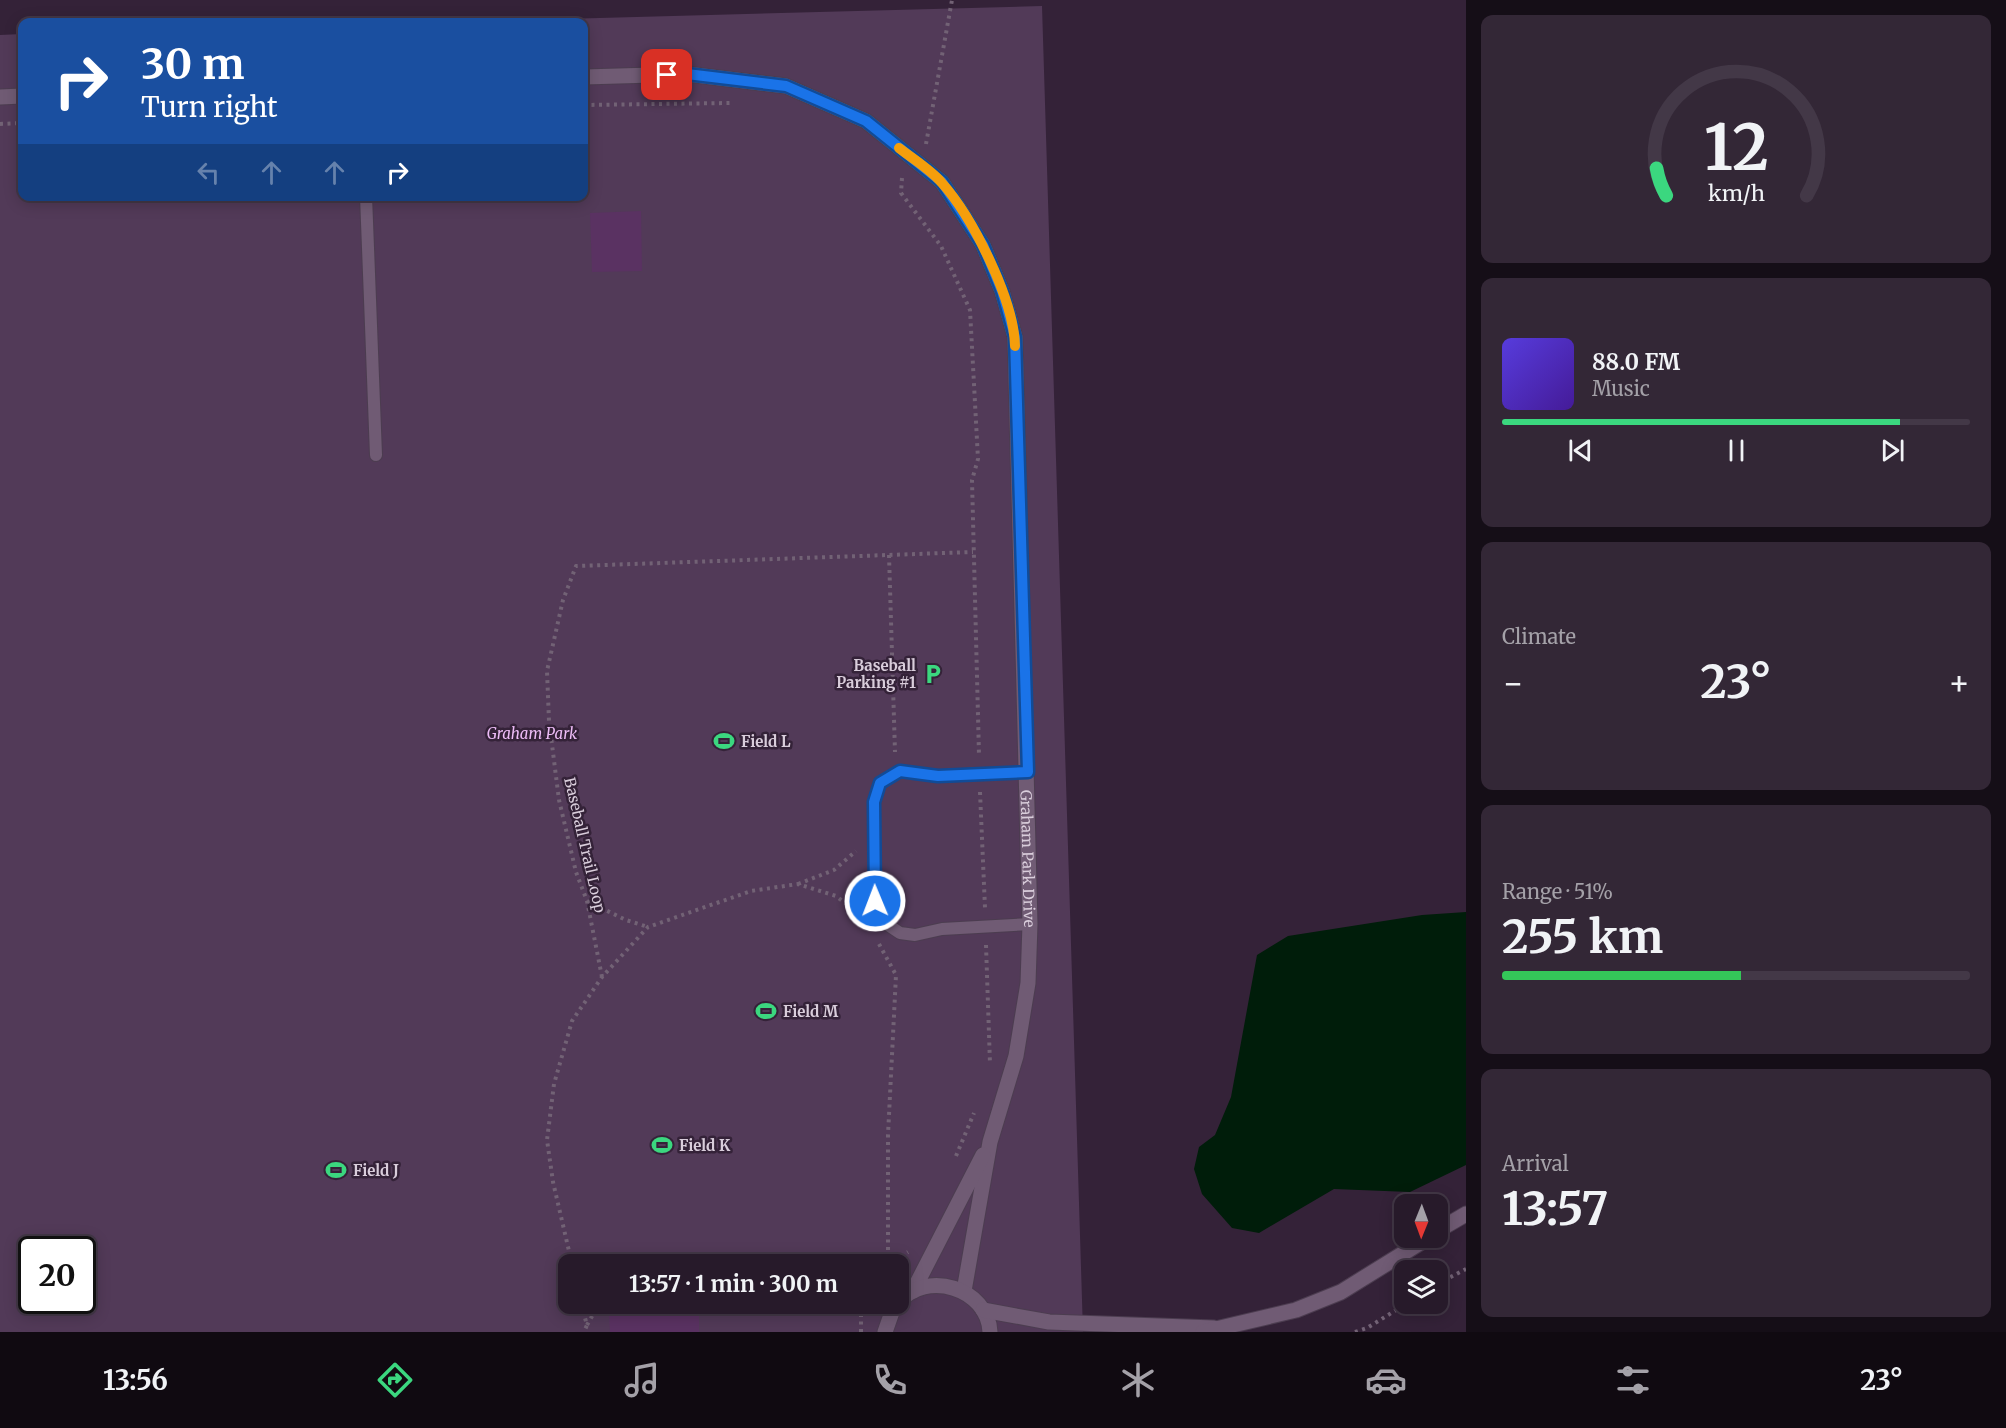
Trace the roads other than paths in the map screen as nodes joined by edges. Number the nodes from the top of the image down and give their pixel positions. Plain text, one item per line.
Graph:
1 (588, 77) edge
2 (18, 96) edge
3 (0, 97) edge
4 (366, 201) edge
5 (376, 455) dead end
6 (1028, 772) junction
7 (1030, 924) junction
8 (990, 1142) junction
9 (1466, 1214) edge
10 (1448, 1225) edge
11 (1412, 1248) edge
12 (913, 1291) junction
13 (964, 1291) junction
14 (909, 1294) edge
15 (983, 1310) junction
16 (891, 1314) edge
17 (1210, 1330) edge
18 (885, 1332) edge
19 (990, 1332) edge

1 - 6 street, Graham Park Drive
2 - 3 street
4 - 5 lane
6 - 7 street, Graham Park Drive
6 - 7 lane
7 - 8 street, Graham Park Drive
8 - 12 street, Graham Park Drive
8 - 13 street, Graham Park Drive
9 - 10 street
11 - 17 street
12 - 13 street, Graham Park Drive
12 - 14 street, Graham Park Drive
13 - 15 street
15 - 17 street
15 - 19 street
16 - 18 street, Graham Park Drive

